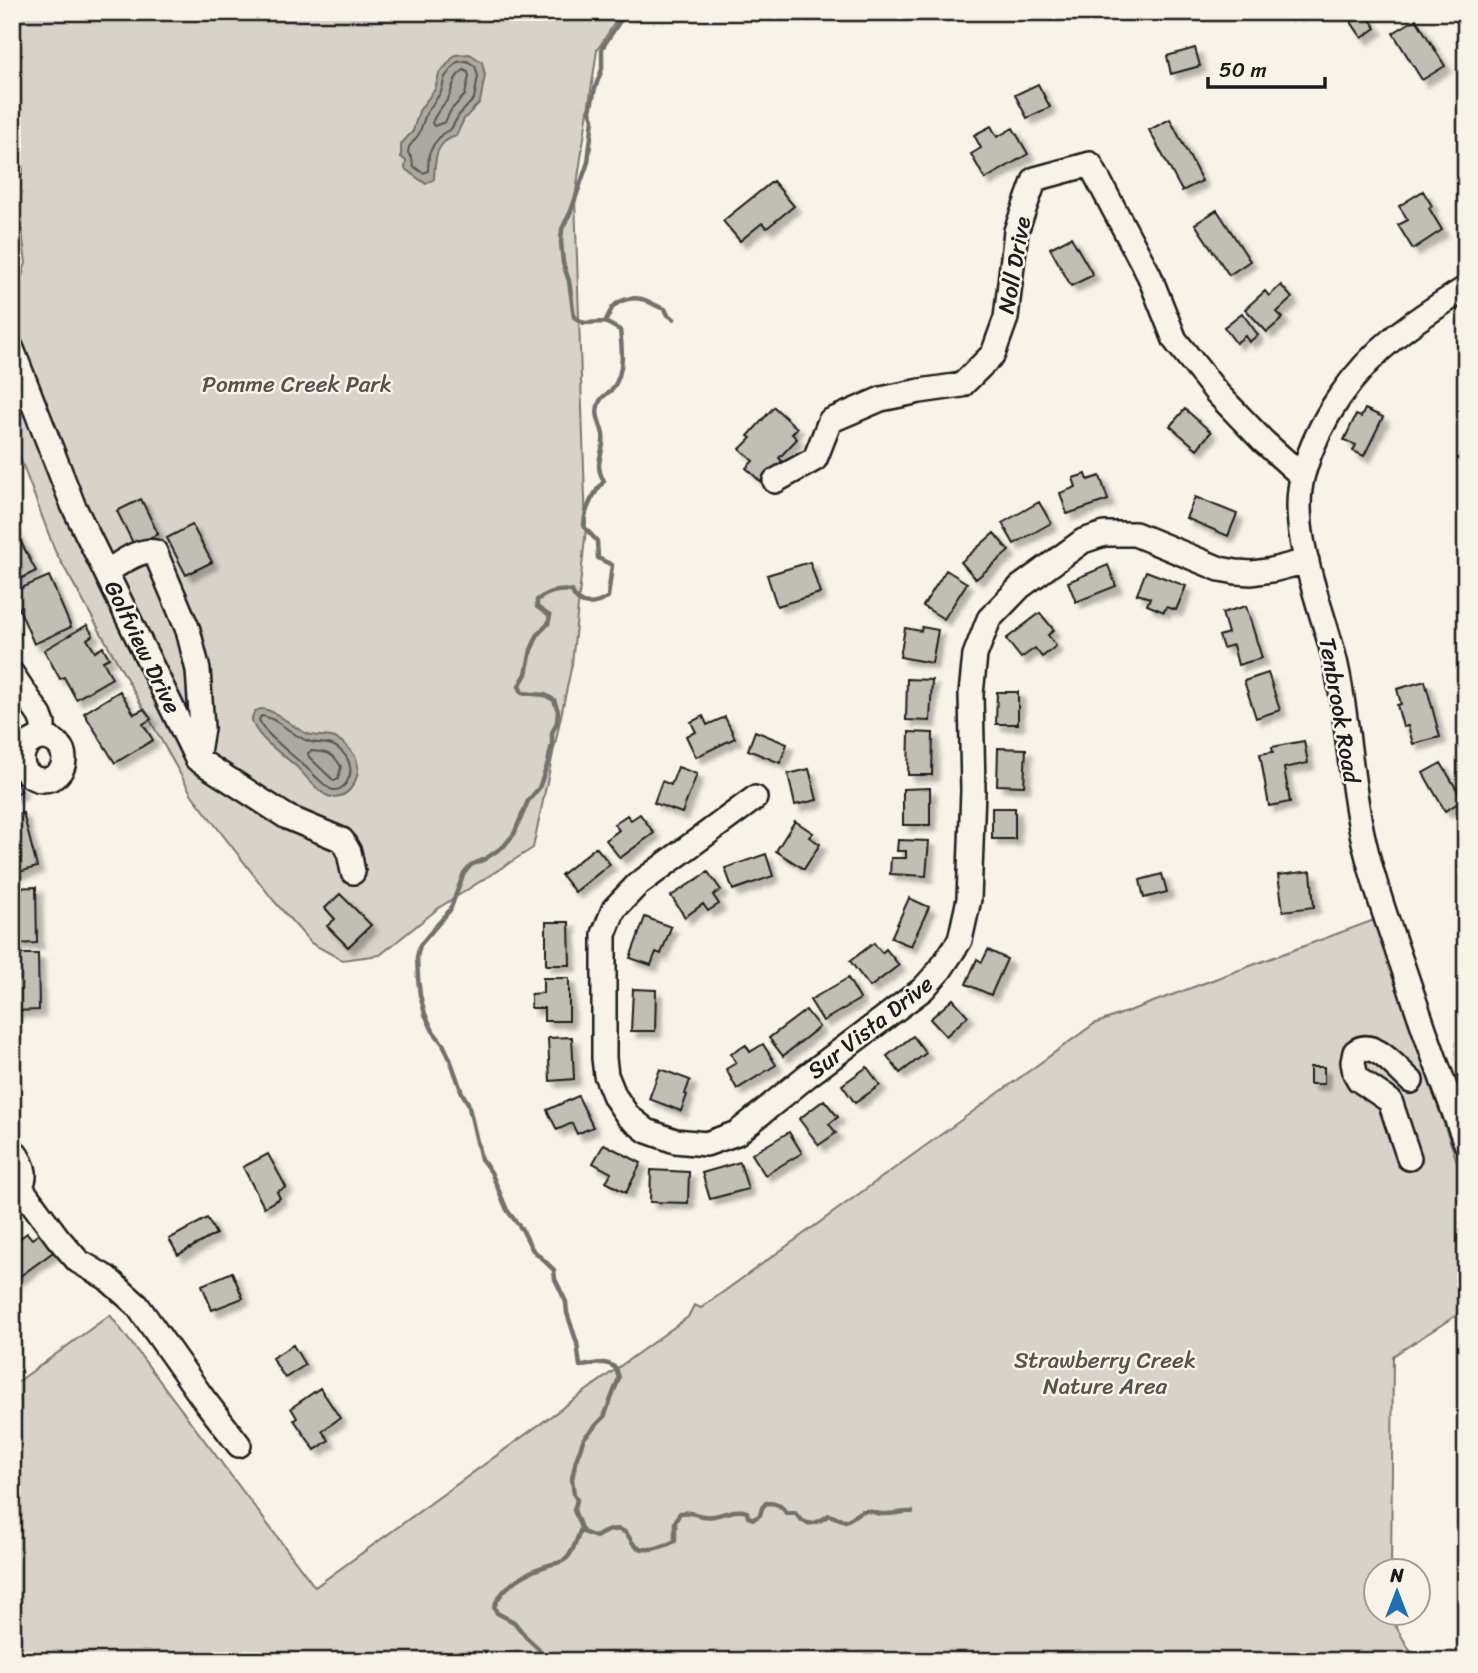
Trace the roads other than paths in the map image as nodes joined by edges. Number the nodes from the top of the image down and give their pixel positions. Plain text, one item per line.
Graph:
1 (1466, 288) edge
2 (12, 349) edge
3 (1302, 476) junction
4 (775, 481) dead end
5 (1307, 561) junction
6 (106, 572) junction
7 (12, 674) edge
8 (43, 738) dead end
9 (197, 759) junction
10 (755, 798) dead end
11 (353, 872) dead end
12 (1440, 1073) junction
13 (1411, 1081) junction
14 (1390, 1101) junction
15 (1466, 1143) edge
16 (12, 1149) edge
17 (1409, 1158) dead end
18 (16, 1192) edge
19 (239, 1446) dead end

1 - 3 street, Tenbrook Road
2 - 6 street, Golfview Drive
3 - 4 street, Noll Drive
3 - 5 street, Tenbrook Road
5 - 10 street, Sur Vista Drive
5 - 12 street, Tenbrook Road
6 - 9 street, Golfview Drive
6 - 9 street
7 - 8 street
9 - 11 street
12 - 13 street
12 - 15 street, Tenbrook Road
13 - 14 street
13 - 14 street
14 - 17 street
16 - 18 street
18 - 19 street

